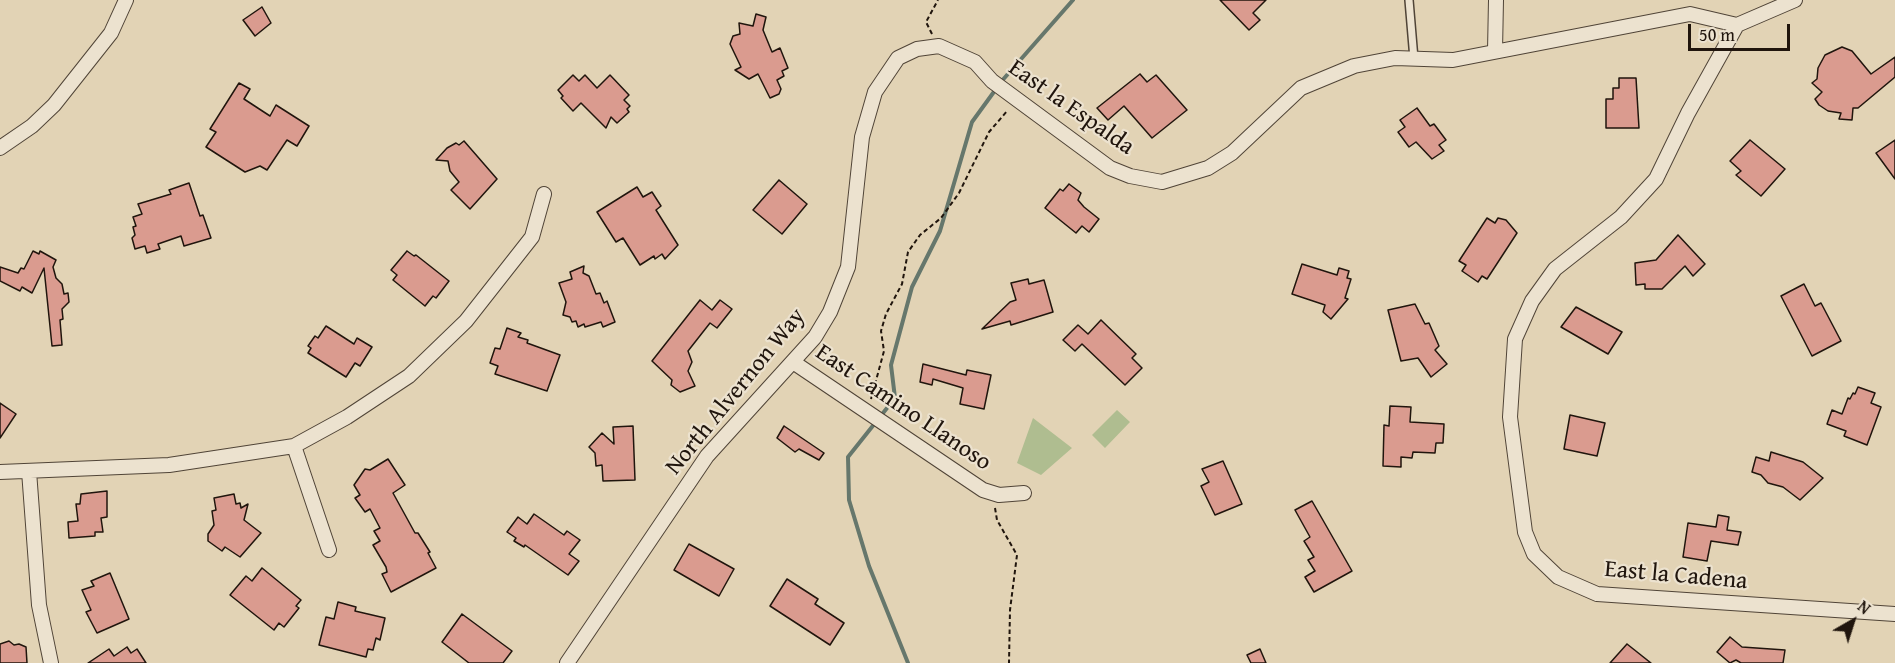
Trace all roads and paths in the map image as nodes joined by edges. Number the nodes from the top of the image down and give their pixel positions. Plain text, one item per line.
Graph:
1 (126, 0) edge
2 (938, 0) edge
3 (1409, 0) edge
4 (1496, 0) edge
5 (1795, 0) edge
6 (1737, 25) junction
7 (939, 46) junction
8 (1495, 51) junction
9 (1414, 59) junction
10 (1018, 99) junction
11 (0, 147) edge
12 (544, 194) dead end
13 (793, 362) junction
14 (870, 400) dead end
15 (294, 446) junction
16 (29, 471) junction
17 (0, 472) edge
18 (992, 493) junction
19 (1024, 493) dead end
20 (329, 550) dead end
21 (1895, 614) edge
22 (51, 663) edge
23 (567, 663) edge
24 (1009, 663) edge

1 - 11 street
2 - 7 path
3 - 9 lane
4 - 8 street
5 - 6 street
6 - 8 street, East la Espalda
6 - 21 street, East la Cadena
7 - 10 street, East la Espalda
7 - 13 street, North Alvernon Way
8 - 9 street, East la Espalda
9 - 10 street, East la Espalda
10 - 14 path
12 - 15 street
13 - 18 street, East Camino Llanoso
13 - 23 street, North Alvernon Way
15 - 16 street
15 - 20 street
16 - 17 street
16 - 22 street
18 - 19 street, East Camino Llanoso
18 - 24 path

